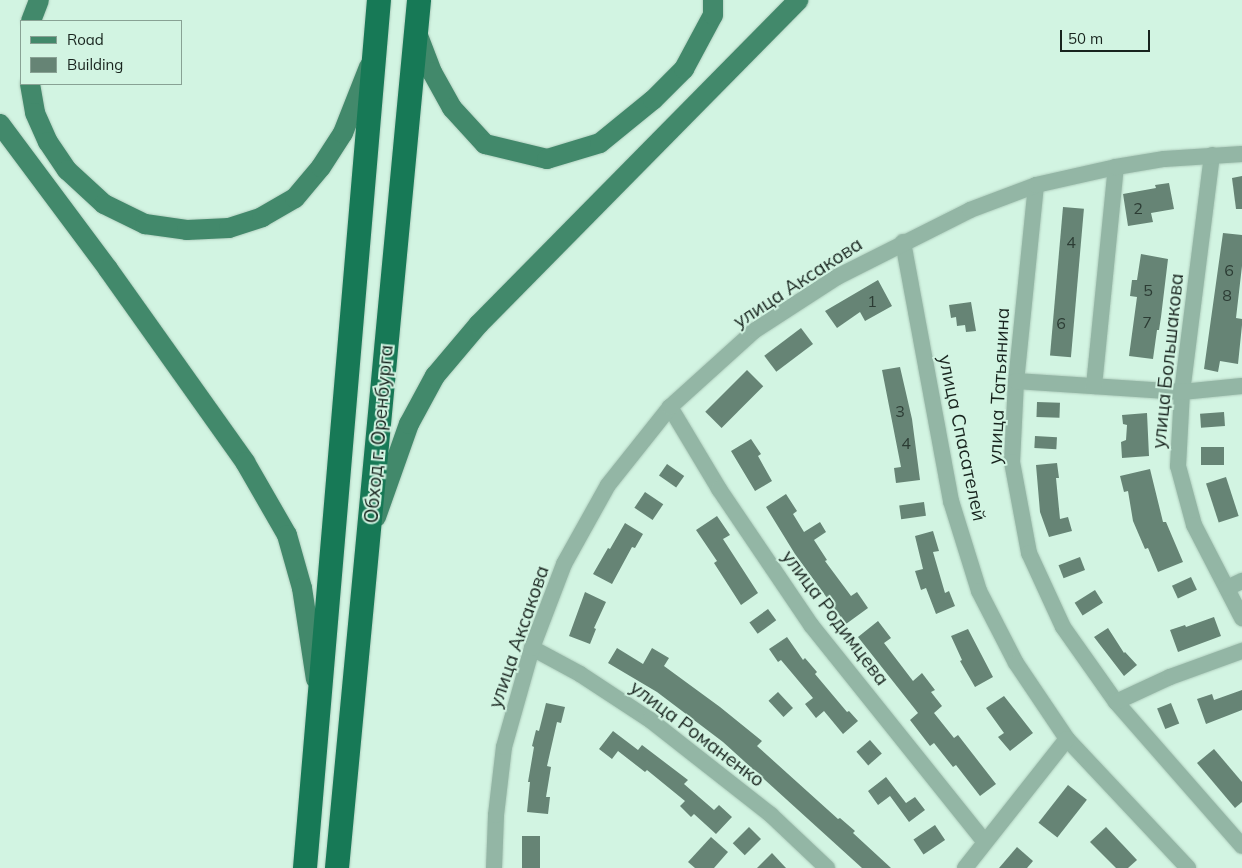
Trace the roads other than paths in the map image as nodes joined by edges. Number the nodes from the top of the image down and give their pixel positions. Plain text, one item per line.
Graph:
1 (39, 0) edge
2 (380, 0) edge
3 (419, 0) edge
4 (712, 0) edge
5 (798, 0) edge
6 (31, 20) edge
7 (417, 33) junction
8 (374, 56) junction
9 (30, 85) edge
10 (0, 124) edge
11 (1242, 154) edge
12 (1212, 155) junction
13 (1116, 167) junction
14 (1036, 185) junction
15 (903, 242) junction
16 (1016, 381) junction
17 (1094, 386) junction
18 (1242, 386) edge
19 (1182, 392) junction
20 (670, 407) junction
21 (369, 535) junction
22 (1242, 581) edge
23 (1227, 588) junction
24 (1242, 618) edge
25 (532, 648) junction
26 (1242, 651) edge
27 (319, 702) junction
28 (1116, 702) junction
29 (1066, 739) junction
30 (984, 841) junction
31 (1242, 846) edge
32 (305, 868) edge
33 (337, 868) edge
34 (494, 868) edge
35 (827, 868) edge
36 (965, 868) edge
37 (1188, 868) edge

1 - 6 main road
2 - 8 highway, Обход г. Оренбурга
3 - 7 highway, Обход г. Оренбурга
4 - 7 main road
5 - 21 main road
7 - 21 highway, Обход г. Оренбурга
8 - 9 main road
8 - 27 highway, Обход г. Оренбурга
10 - 27 main road
11 - 12 street, улица Аксакова
12 - 13 street, улица Аксакова
12 - 19 street, улица Большакова
13 - 14 street, улица Аксакова
13 - 17 street
14 - 15 street, улица Аксакова
14 - 16 street, улица Татьянина
15 - 20 street, улица Аксакова
15 - 29 street, улица Спасателей
16 - 17 street
16 - 28 street, улица Татьянина
17 - 19 street
18 - 19 street
19 - 23 street, улица Большакова
20 - 25 street, улица Аксакова
20 - 30 street, улица Родимцева
21 - 33 highway, Обход г. Оренбурга
22 - 23 street
23 - 24 street, улица Большакова
25 - 34 street, улица Аксакова
25 - 35 street, улица Романенко
26 - 28 street
27 - 32 highway, Обход г. Оренбурга
28 - 31 street, улица Татьянина
29 - 30 street
29 - 37 street, улица Спасателей
30 - 36 street

